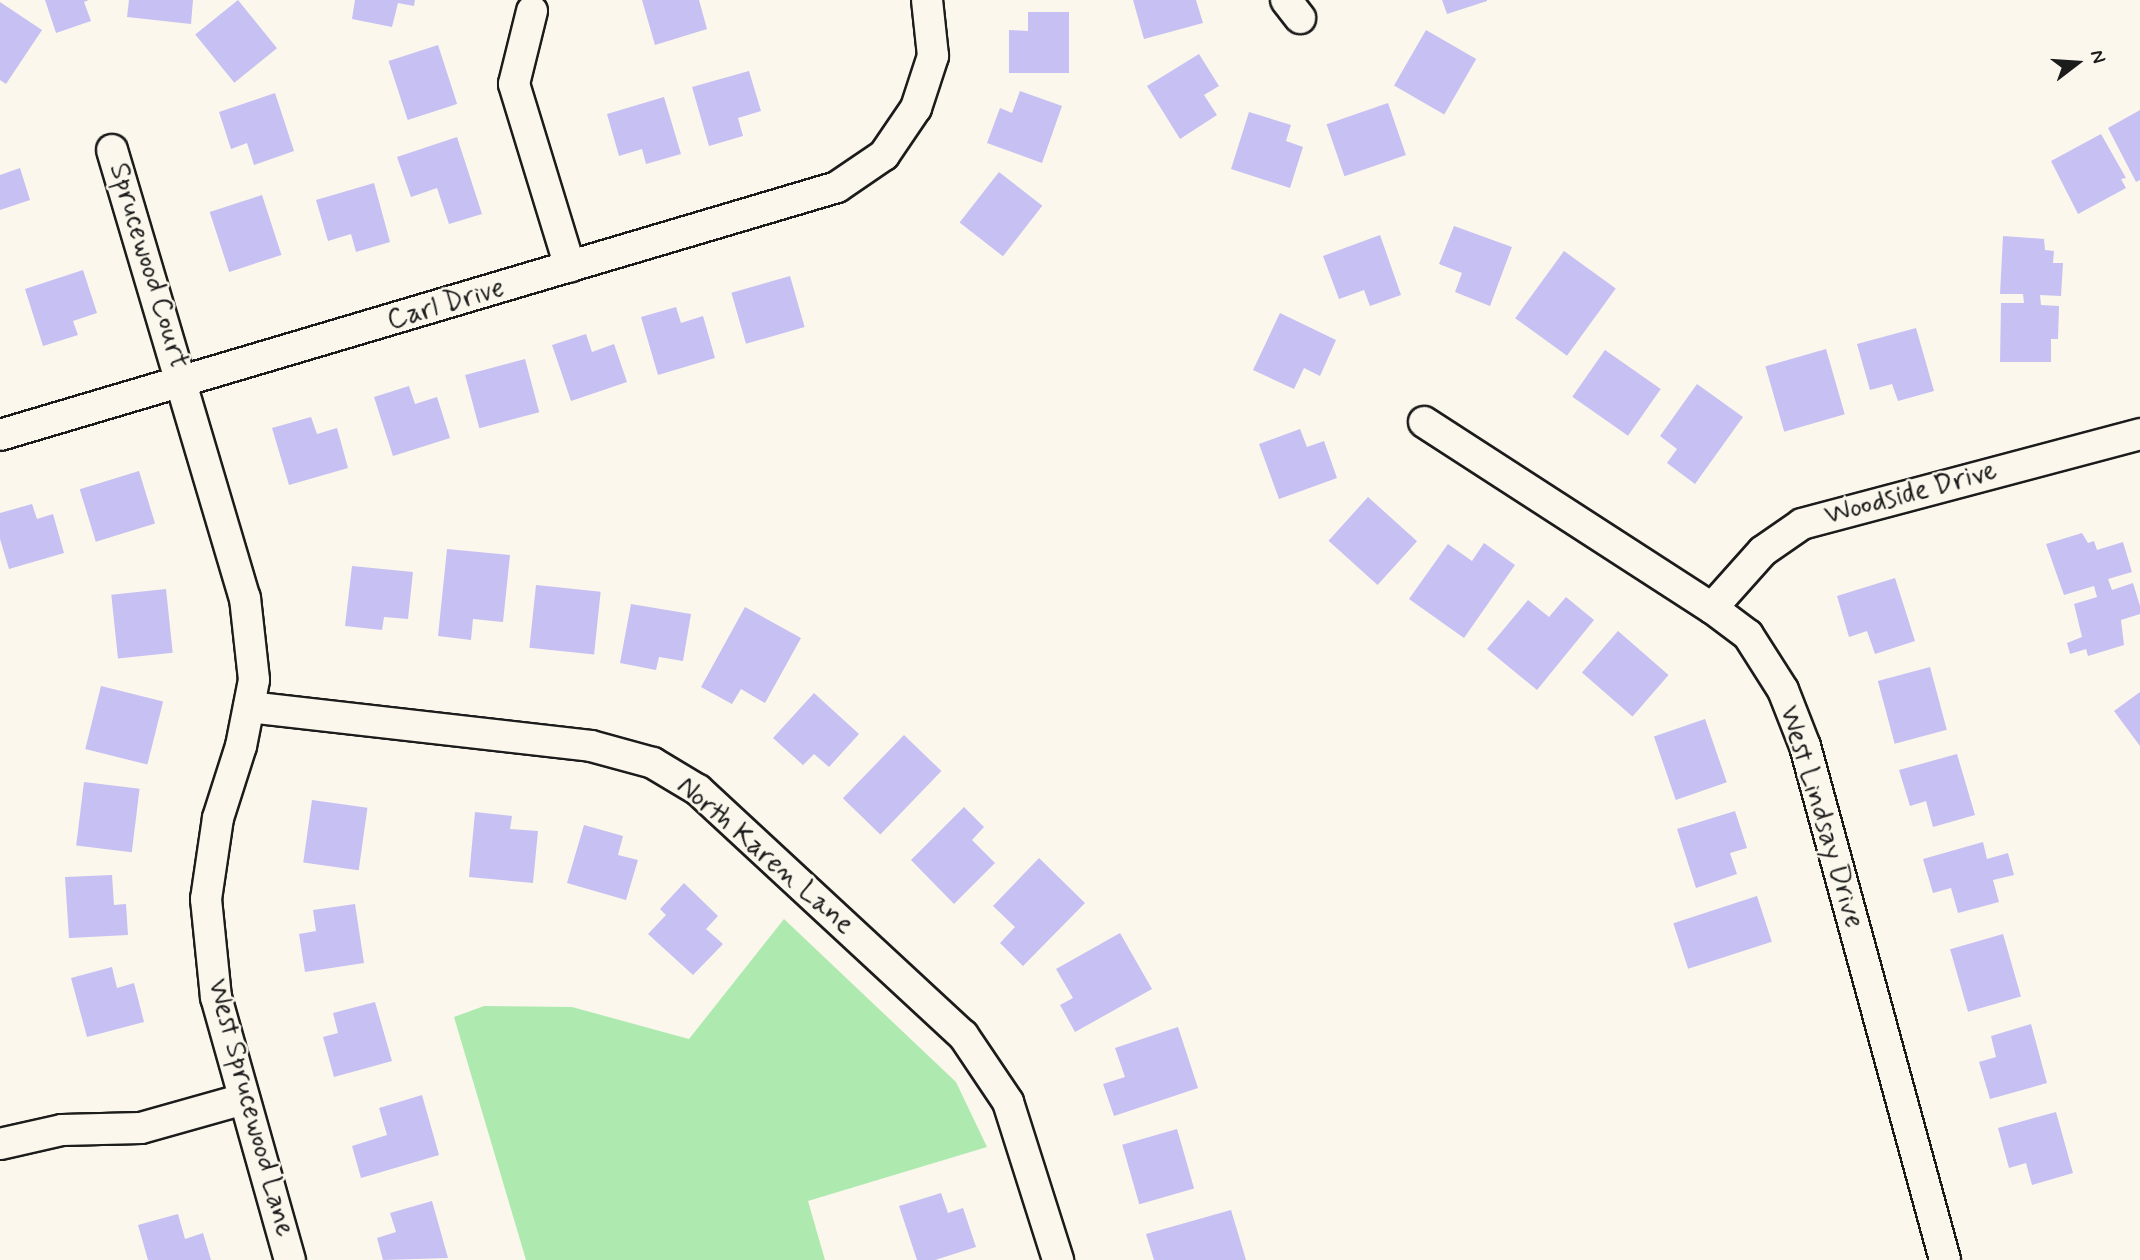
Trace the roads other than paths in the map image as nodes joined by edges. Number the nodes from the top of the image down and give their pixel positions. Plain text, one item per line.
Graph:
1 (926, 0) edge
2 (532, 11) dead end
3 (112, 150) dead end
4 (570, 267) junction
5 (184, 383) junction
6 (1424, 422) dead end
7 (2140, 433) edge
8 (0, 435) edge
9 (1712, 608) junction
10 (249, 707) junction
11 (244, 1098) junction
12 (0, 1144) edge
13 (290, 1260) edge
14 (1058, 1260) edge
15 (1945, 1260) edge

1 - 4 street, Carl Drive
2 - 4 street
3 - 5 street, Sprucewood Court
4 - 5 street, Carl Drive
5 - 8 street, Carl Drive
5 - 10 street, West Sprucewood Lane
6 - 9 street, West Lindsay Drive
7 - 9 street, Woodside Drive
9 - 15 street, West Lindsay Drive
10 - 11 street, West Sprucewood Lane
10 - 14 street, North Karen Lane
11 - 12 street
11 - 13 street, West Sprucewood Lane

